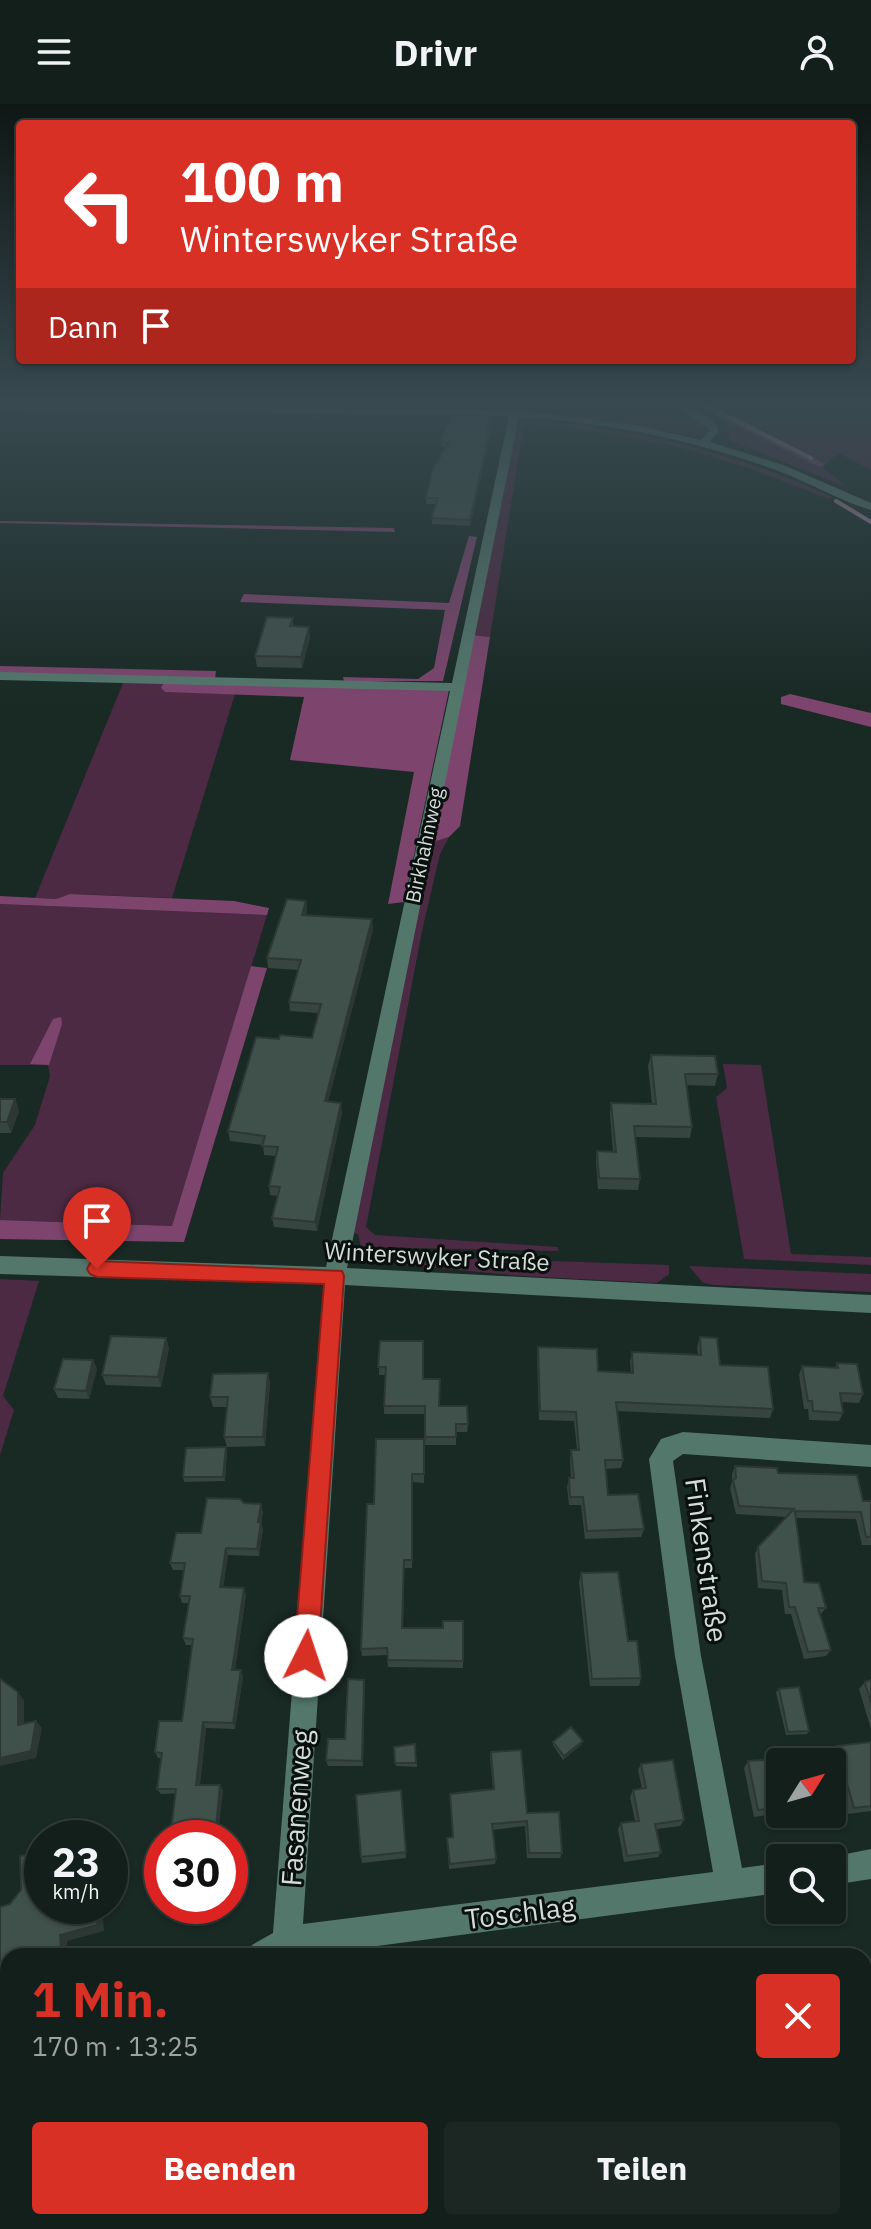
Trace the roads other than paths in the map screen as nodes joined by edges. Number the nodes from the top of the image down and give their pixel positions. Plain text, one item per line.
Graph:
1 (495, 505) edge
2 (0, 676) edge
3 (457, 687) junction
4 (0, 1265) edge
5 (335, 1276) junction
6 (871, 1304) edge
7 (871, 1456) edge
8 (871, 1864) edge
9 (846, 1868) edge
10 (766, 1880) edge
11 (730, 1885) junction
12 (279, 1948) edge
13 (300, 1948) edge

1 - 3 street, Birkhahnweg
2 - 3 street
3 - 5 street, Birkhahnweg
4 - 5 street, Winterswyker Straße
5 - 6 street, Winterswyker Straße
5 - 12 street, Fasanenweg
7 - 11 street, Finkenstraße
8 - 9 street
10 - 11 street, Toschlag
11 - 13 street, Toschlag

